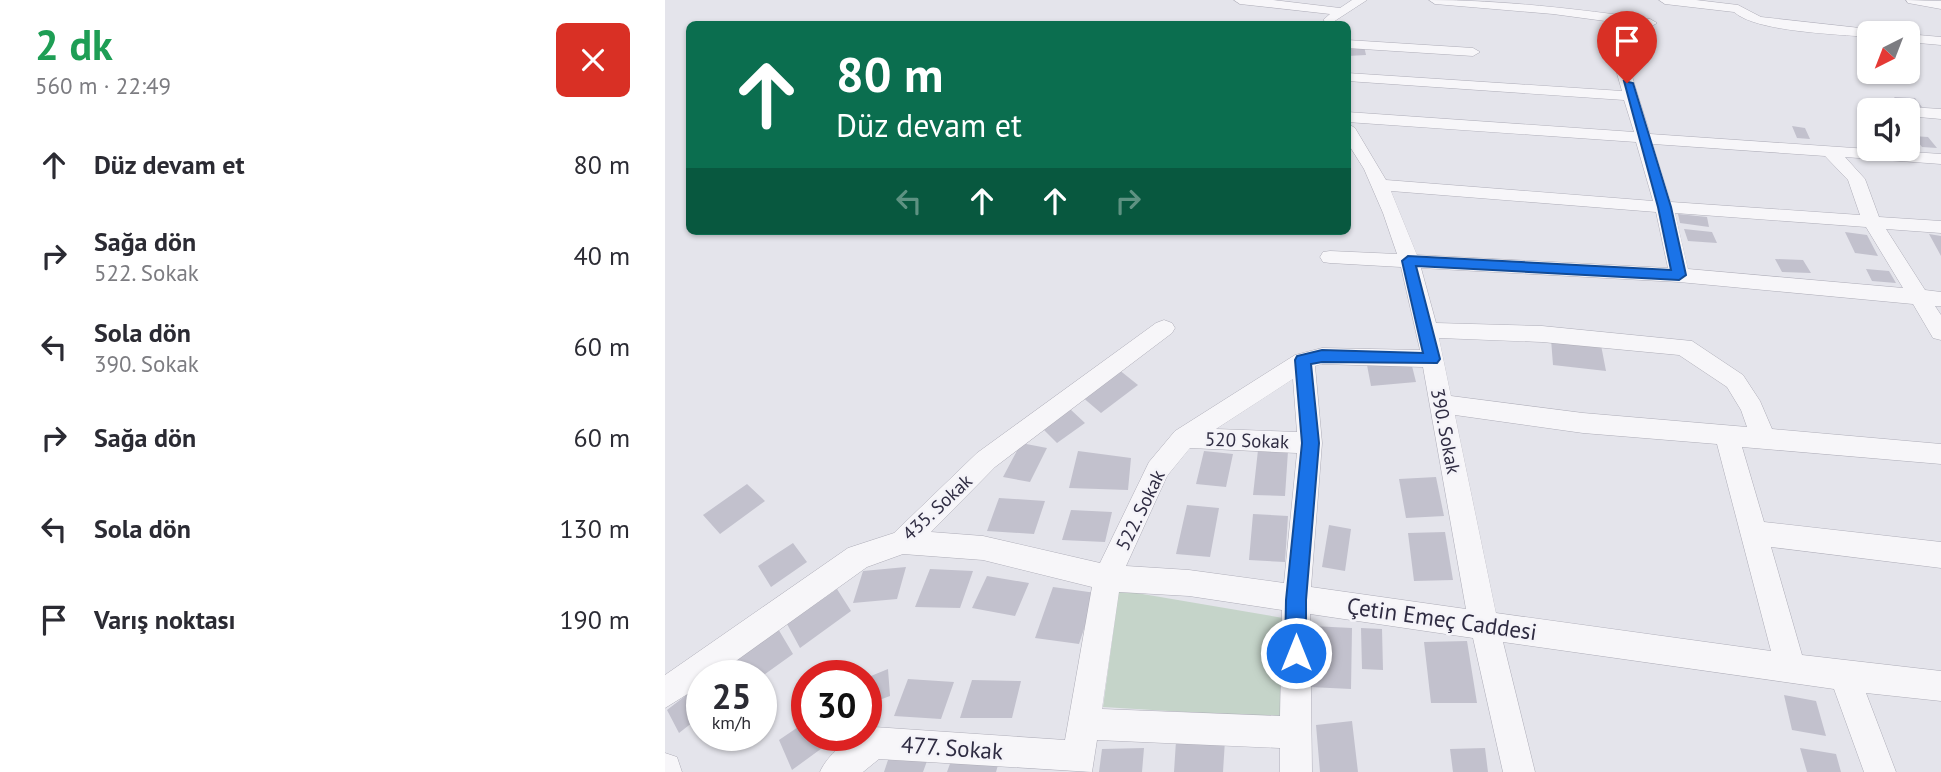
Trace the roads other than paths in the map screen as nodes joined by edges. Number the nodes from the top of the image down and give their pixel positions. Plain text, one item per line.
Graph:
1 (1240, 0) edge
2 (1361, 0) edge
3 (1435, 0) edge
4 (1665, 0) edge
5 (1912, 0) edge
6 (1736, 4) edge
7 (1941, 5) edge
8 (1342, 12) junction
9 (1329, 21) edge
10 (1650, 23) dead end
11 (1857, 32) edge
12 (1920, 39) edge
13 (1941, 41) edge
14 (1351, 44) edge
15 (1473, 52) dead end
16 (1623, 69) dead end
17 (1351, 77) edge
18 (1632, 96) junction
19 (1920, 113) edge
20 (1941, 114) edge
21 (1351, 117) edge
22 (1351, 134) edge
23 (1644, 139) junction
24 (1830, 150) junction
25 (1941, 159) edge
26 (1382, 185) junction
27 (1664, 207) junction
28 (1872, 222) junction
29 (1941, 227) edge
30 (1330, 257) dead end
31 (1408, 261) junction
32 (1679, 275) junction
33 (1919, 296) junction
34 (1941, 299) edge
35 (1164, 328) dead end
36 (1425, 330) junction
37 (1941, 332) edge
38 (1432, 359) junction
39 (1303, 360) junction
40 (1440, 404) junction
41 (1727, 435) junction
42 (1184, 438) junction
43 (1763, 439) junction
44 (1310, 443) junction
45 (1941, 454) edge
46 (1754, 533) junction
47 (903, 542) junction
48 (1941, 555) edge
49 (1107, 578) junction
50 (1296, 600) junction
51 (1482, 623) junction
52 (1791, 669) junction
53 (1845, 676) junction
54 (1941, 686) edge
55 (665, 693) edge
56 (1086, 724) junction
57 (1295, 733) junction
58 (1077, 764) edge
59 (836, 772) edge
60 (1296, 772) edge
61 (1519, 772) edge
62 (1880, 772) edge

1 - 8 street
2 - 8 street
3 - 10 street
4 - 6 street
5 - 7 street
6 - 11 street
8 - 9 street
12 - 13 street
14 - 15 street
16 - 18 street
17 - 18 street
18 - 23 street
19 - 20 street
21 - 23 street
22 - 26 street, 390. Sokak
23 - 24 street
23 - 27 street
24 - 25 street
24 - 28 street
26 - 27 street
26 - 31 street, 390. Sokak
27 - 28 street
27 - 32 street
28 - 29 street
28 - 33 street
30 - 31 street
31 - 32 street
31 - 36 street, 390. Sokak
32 - 33 street
33 - 34 street
33 - 37 street
35 - 47 street, 435. Sokak
36 - 38 street, 390. Sokak
36 - 43 street
38 - 39 street, 522. Sokak
38 - 40 street, 390. Sokak
39 - 42 street, 522. Sokak
39 - 44 street
40 - 41 street
40 - 51 street, 390. Sokak
41 - 43 street
41 - 46 street
42 - 44 street, 520 Sokak
42 - 49 street, 522. Sokak
43 - 45 street
44 - 50 street
46 - 48 street
46 - 52 street
47 - 49 street, Çetin Emeç Caddesi
47 - 55 street, 435. Sokak
49 - 50 street, Çetin Emeç Caddesi
49 - 56 street, 522. Sokak
50 - 51 street, Çetin Emeç Caddesi
50 - 57 street
51 - 52 street, Çetin Emeç Caddesi
51 - 61 street, 390. Sokak
52 - 53 street, Çetin Emeç Caddesi
53 - 54 street, Çetin Emeç Caddesi
53 - 62 street
56 - 57 street
56 - 58 street, 522. Sokak
57 - 60 street
58 - 59 street, 477. Sokak

